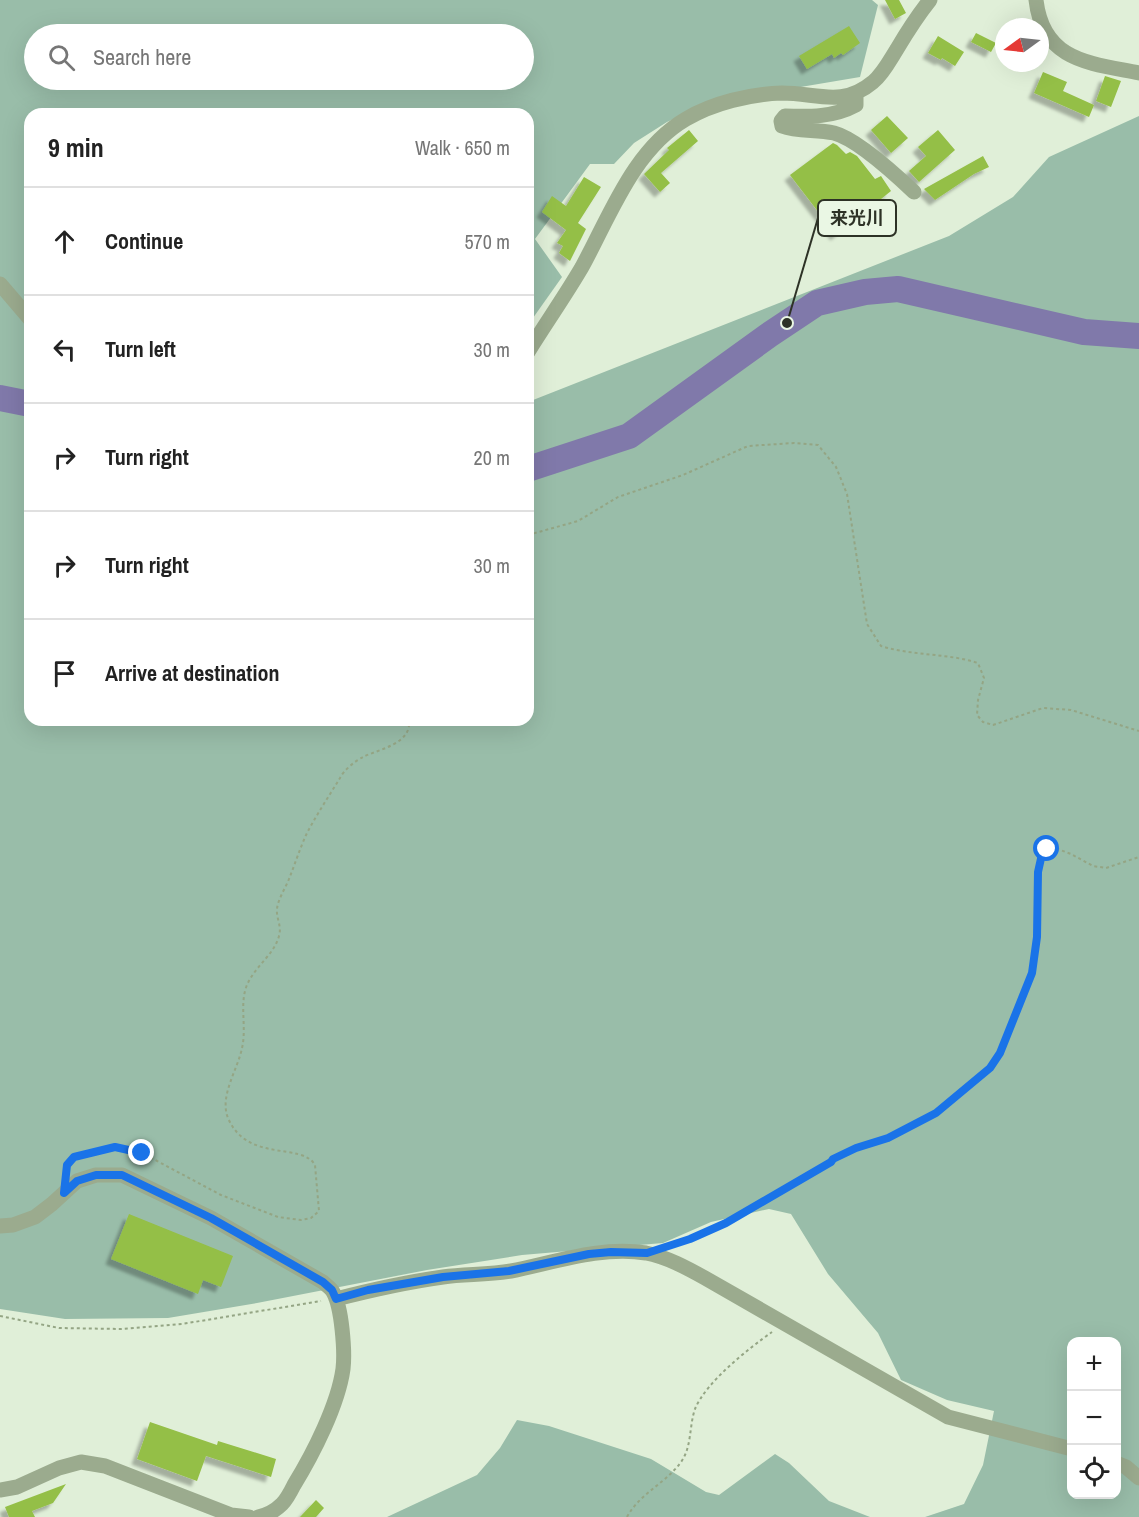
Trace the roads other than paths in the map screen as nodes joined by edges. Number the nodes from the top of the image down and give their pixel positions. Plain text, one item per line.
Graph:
1 (930, 0) edge
2 (1036, 0) edge
3 (1139, 73) edge
4 (856, 93) junction
5 (914, 192) dead end
6 (0, 284) edge
7 (24, 312) edge
8 (534, 342) edge
9 (0, 1226) edge
10 (336, 1299) junction
11 (1067, 1448) edge
12 (1121, 1465) edge
13 (1139, 1478) edge
14 (0, 1490) edge
15 (249, 1517) edge
16 (258, 1517) edge

1 - 4 street
2 - 3 street
4 - 5 street
4 - 8 street
6 - 7 street
9 - 10 street
10 - 11 street
10 - 16 street
12 - 13 street
14 - 15 street

